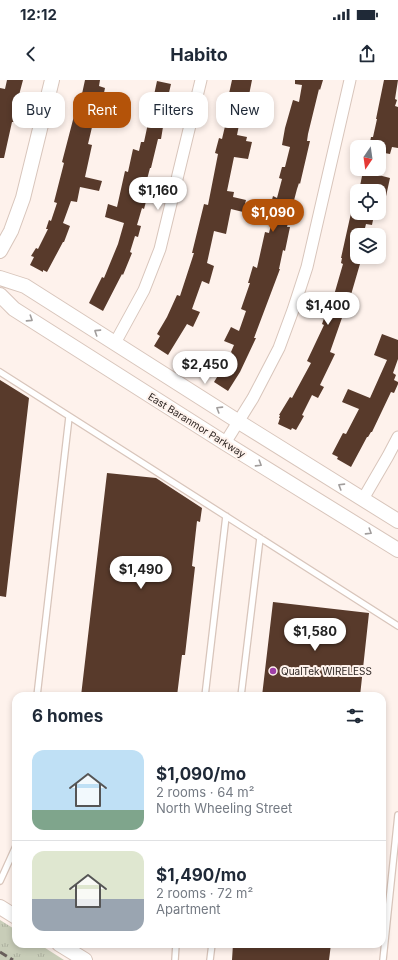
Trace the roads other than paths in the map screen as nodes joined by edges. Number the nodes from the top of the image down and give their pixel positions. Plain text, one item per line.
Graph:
1 (52, 80) edge
2 (201, 80) edge
3 (350, 80) edge
4 (4, 236) edge
5 (0, 251) edge
6 (0, 278) edge
7 (0, 295) edge
8 (115, 344) junction
9 (0, 372) edge
10 (69, 417) junction
11 (239, 422) junction
12 (398, 437) edge
13 (225, 443) junction
14 (362, 499) junction
15 (226, 516) junction
16 (398, 521) edge
17 (260, 538) junction
18 (398, 550) edge
19 (398, 626) edge
20 (37, 692) edge
21 (205, 692) edge
22 (241, 692) edge
23 (398, 815) edge
24 (12, 855) edge
25 (0, 881) edge
26 (0, 907) edge
27 (12, 914) edge
28 (386, 931) edge
29 (66, 948) edge
30 (176, 948) edge
31 (212, 948) edge
32 (384, 948) edge
33 (85, 960) edge
34 (175, 960) edge
35 (210, 960) edge
36 (383, 960) edge

1 - 4 street
2 - 8 street
3 - 11 street
4 - 5 street
8 -> 6 street
7 -> 13 street, East Baranmor Parkway
11 -> 8 street
9 - 10 lane
10 - 15 lane
10 - 20 lane
11 - 13 street
14 -> 11 street
12 - 14 street
13 -> 18 street, East Baranmor Parkway
14 - 16 street
15 - 17 lane
15 - 21 lane
17 - 19 lane
17 - 22 lane
23 - 28 lane
24 - 25 lane
26 - 27 street
29 - 33 street
30 - 34 lane
31 - 35 lane
32 - 36 lane

